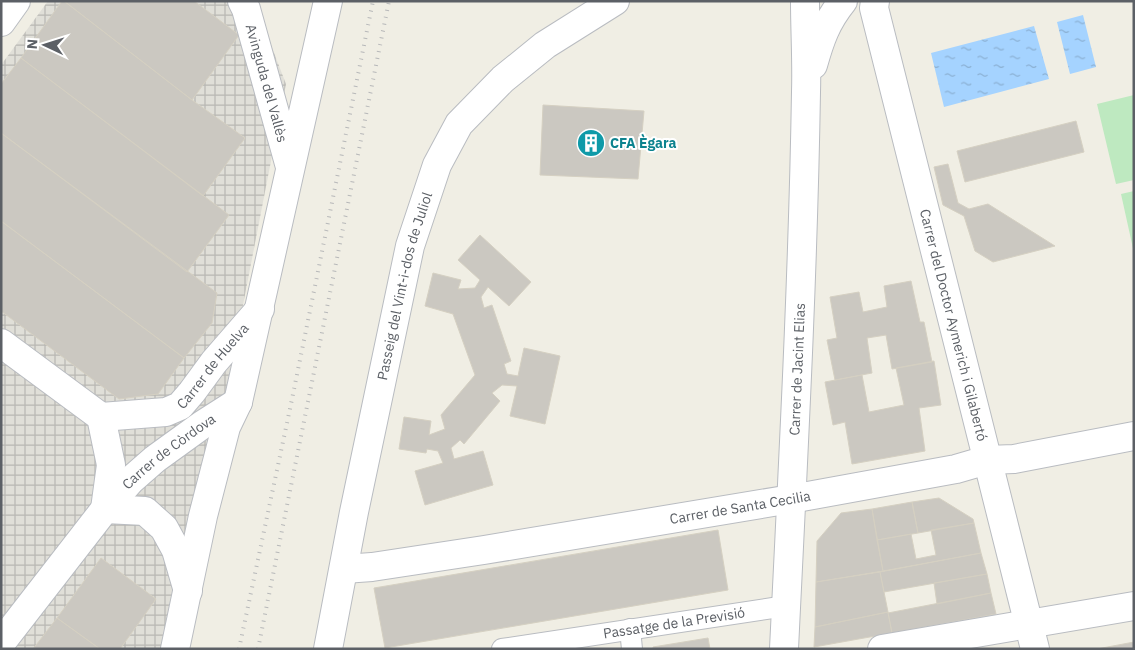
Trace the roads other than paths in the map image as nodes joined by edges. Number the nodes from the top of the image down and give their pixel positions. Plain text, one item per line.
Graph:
1 (16, 1) edge
2 (242, 1) edge
3 (328, 1) edge
4 (615, 1) edge
5 (805, 1) edge
6 (843, 1) edge
7 (875, 1) edge
8 (1, 22) edge
9 (806, 90) junction
10 (290, 167) junction
11 (260, 309) junction
12 (1, 342) edge
13 (238, 402) junction
14 (100, 417) junction
15 (1134, 436) edge
16 (987, 460) junction
17 (791, 499) junction
18 (105, 508) junction
19 (344, 570) junction
20 (188, 591) junction
21 (786, 606) junction
22 (1134, 606) edge
23 (630, 629) junction
24 (1031, 636) edge
25 (1, 643) edge
26 (174, 649) edge
27 (328, 649) edge
28 (502, 649) edge
29 (632, 649) edge
30 (784, 649) edge
31 (882, 649) edge

1 - 8 street
2 - 10 street, Avinguda del Vallès
3 - 10 street
4 - 19 street, Passeig del Vint-i-dos de Juliol
5 - 9 street, Carrer de Jacint Elias
6 - 9 street, Carrer de Jacint Elias
7 - 16 street, Carrer del Doctor Aymerich i Gilabertó
9 - 17 street, Carrer de Jacint Elias
10 - 11 street
11 - 13 street
11 - 14 street, Carrer de Huelva
12 - 14 street
13 - 18 street, Carrer de Còrdova
13 - 20 street
14 - 18 street
15 - 16 street, Carrer de Santa Cecilia
16 - 17 street, Carrer de Santa Cecilia
16 - 24 street, Carrer del Doctor Aymerich i Gilabertó
17 - 19 street, Carrer de Santa Cecilia
17 - 21 street, Carrer de Jacint Elias
18 - 20 street, Carrer de Còrdova
18 - 25 street, Carrer de Còrdova
19 - 27 street, Passeig del Vint-i-dos de Juliol
20 - 26 street
21 - 23 street, Passatge de la Previsió
21 - 30 street, Carrer de Jacint Elias
22 - 24 street
23 - 28 street, Passatge de la Previsió
23 - 29 street
24 - 31 street

